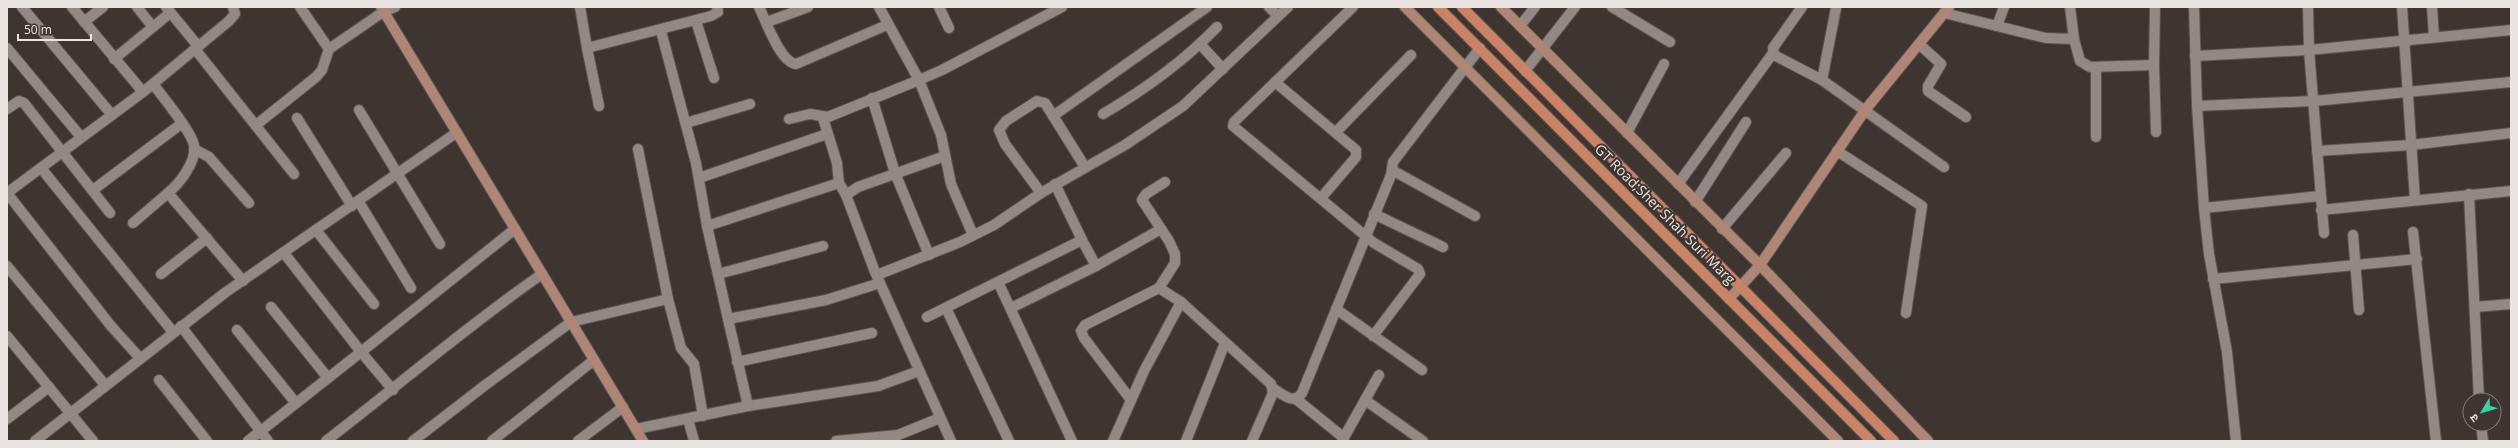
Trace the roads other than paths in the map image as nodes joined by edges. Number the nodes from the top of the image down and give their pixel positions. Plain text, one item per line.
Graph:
1 (22, 7) edge
2 (72, 7) edge
3 (103, 7) edge
4 (137, 7) edge
5 (233, 7) edge
6 (300, 7) edge
7 (395, 7) edge
8 (580, 7) edge
9 (718, 7) edge
10 (759, 7) edge
11 (808, 7) edge
12 (878, 7) edge
13 (939, 7) edge
14 (1062, 7) edge
15 (1207, 7) edge
16 (1269, 7) edge
17 (1288, 7) edge
18 (1353, 7) edge
19 (1405, 7) edge
20 (1438, 7) edge
21 (1462, 7) edge
22 (1501, 7) edge
23 (1535, 7) edge
24 (1575, 7) edge
25 (1612, 7) edge
26 (1802, 7) edge
27 (2004, 7) edge
28 (2070, 7) edge
29 (2155, 7) edge
30 (2194, 7) edge
31 (2308, 7) edge
32 (2402, 7) edge
33 (2432, 7) edge
34 (1836, 8) edge
35 (382, 9) edge
36 (168, 10) edge
37 (1947, 10) edge
38 (1278, 16) junction
39 (696, 21) junction
40 (84, 22) junction
41 (767, 22) junction
42 (887, 25) junction
43 (1520, 26) junction
44 (1997, 26) junction
45 (153, 27) junction
46 (1217, 27) dead end
47 (949, 28) dead end
48 (2511, 30) edge
49 (661, 31) junction
50 (2434, 37) junction
51 (2074, 39) junction
52 (2404, 40) junction
53 (1670, 42) dead end
54 (1200, 44) junction
55 (1919, 44) junction
56 (197, 47) junction
57 (7, 48) edge
58 (329, 48) junction
59 (587, 48) junction
60 (1480, 48) junction
61 (1542, 48) junction
62 (2309, 50) junction
63 (1772, 52) junction
64 (1411, 55) dead end
65 (2195, 56) junction
66 (114, 59) junction
67 (1664, 64) dead end
68 (2154, 65) junction
69 (1465, 67) junction
70 (2096, 67) junction
71 (1223, 69) junction
72 (1525, 71) junction
73 (714, 78) dead end
74 (919, 80) junction
75 (1822, 80) junction
76 (1275, 82) junction
77 (2511, 82) edge
78 (153, 84) junction
79 (143, 92) junction
80 (2408, 92) junction
81 (872, 98) junction
82 (2314, 101) junction
83 (750, 104) dead end
84 (599, 106) dead end
85 (2197, 106) junction
86 (7, 109) edge
87 (1866, 109) junction
88 (359, 110) dead end
89 (1103, 114) dead end
90 (112, 115) junction
91 (1053, 116) junction
92 (1966, 117) dead end
93 (296, 118) dead end
94 (823, 118) junction
95 (789, 119) dead end
96 (1746, 122) dead end
97 (686, 123) junction
98 (182, 124) junction
99 (256, 125) junction
100 (1336, 132) junction
101 (2156, 132) dead end
102 (456, 133) junction
103 (1627, 133) junction
104 (2511, 133) edge
105 (827, 134) junction
106 (81, 137) junction
107 (2096, 137) dead end
108 (2411, 145) junction
109 (194, 149) junction
110 (638, 149) dead end
111 (62, 151) junction
112 (1837, 151) junction
113 (2317, 151) junction
114 (1786, 153) dead end
115 (945, 156) junction
116 (1085, 167) junction
117 (1944, 167) dead end
118 (41, 168) junction
119 (1392, 170) junction
120 (895, 173) junction
121 (294, 174) dead end
122 (398, 175) junction
123 (699, 178) junction
124 (1165, 182) dead end
125 (839, 183) junction
126 (1055, 184) junction
127 (1678, 184) junction
128 (93, 190) junction
129 (2511, 191) edge
130 (168, 192) junction
131 (7, 193) edge
132 (1041, 193) junction
133 (2469, 194) junction
134 (846, 195) junction
135 (2320, 196) junction
136 (1321, 198) junction
137 (2415, 200) junction
138 (1695, 202) junction
139 (249, 203) dead end
140 (355, 204) junction
141 (2204, 208) junction
142 (2322, 210) junction
143 (110, 213) dead end
144 (1374, 214) junction
145 (1475, 216) dead end
146 (133, 223) dead end
147 (707, 226) junction
148 (515, 229) junction
149 (1161, 229) junction
150 (1722, 229) junction
151 (316, 230) junction
152 (2324, 232) dead end
153 (2413, 232) dead end
154 (1366, 234) junction
155 (2353, 234) dead end
156 (973, 235) junction
157 (207, 238) junction
158 (1082, 240) junction
159 (440, 244) dead end
160 (823, 246) dead end
161 (1443, 247) dead end
162 (284, 253) junction
163 (928, 255) junction
164 (2417, 259) junction
165 (1760, 265) junction
166 (2354, 265) junction
167 (7, 266) edge
168 (1096, 266) junction
169 (161, 274) dead end
170 (542, 274) junction
171 (718, 274) junction
172 (879, 279) junction
173 (2214, 279) junction
174 (243, 281) junction
175 (998, 282) junction
176 (1741, 287) junction
177 (411, 288) dead end
178 (1159, 288) junction
179 (668, 299) junction
180 (1729, 299) junction
181 (1181, 302) junction
182 (374, 304) dead end
183 (2511, 304) edge
184 (271, 307) dead end
185 (2475, 307) junction
186 (946, 308) junction
187 (1011, 308) junction
188 (1336, 309) junction
189 (2360, 310) dead end
190 (1906, 313) dead end
191 (927, 317) dead end
192 (728, 319) junction
193 (571, 322) junction
194 (177, 329) junction
195 (237, 330) dead end
196 (872, 333) dead end
197 (7, 336) edge
198 (1373, 336) junction
199 (1225, 343) junction
200 (361, 352) junction
201 (140, 358) junction
202 (594, 360) junction
203 (737, 362) junction
204 (918, 370) junction
205 (1422, 370) dead end
206 (1379, 375) dead end
207 (328, 378) junction
208 (159, 380) dead end
209 (105, 385) junction
210 (49, 387) junction
211 (1274, 389) junction
212 (393, 390) junction
213 (2479, 392) edge
214 (1296, 399) junction
215 (1131, 400) junction
216 (1365, 400) junction
217 (295, 402) junction
218 (748, 406) junction
219 (623, 407) junction
220 (71, 411) junction
221 (703, 416) junction
222 (940, 418) junction
223 (7, 419) edge
224 (688, 419) junction
225 (636, 429) junction
226 (260, 431) junction
227 (1343, 440) edge
228 (35, 441) edge
229 (93, 441) edge
230 (207, 441) edge
231 (248, 441) edge
232 (268, 441) edge
233 (326, 441) edge
234 (413, 441) edge
235 (492, 441) edge
236 (578, 441) edge
237 (643, 441) edge
238 (694, 441) edge
239 (836, 441) edge
240 (951, 441) edge
241 (1009, 441) edge
242 (1072, 441) edge
243 (1113, 441) edge
244 (1186, 441) edge
245 (1252, 441) edge
246 (1423, 441) edge
247 (1838, 441) edge
248 (1871, 441) edge
249 (1894, 441) edge
250 (1928, 441) edge
251 (2236, 441) edge
252 (2436, 441) edge

1 - 90 street
2 - 40 street
3 - 40 street
4 - 45 street
5 - 56 street
6 - 58 street
7 - 35 street
8 - 59 street
9 - 39 street
10 - 41 street
11 - 41 street
12 - 42 street
13 - 47 street
14 - 74 street
15 - 91 street
16 - 38 street
17 - 38 street
18 - 76 street
19 - 69 main road
20 - 60 main road, GT Road;Sher Shah Suri Marg
21 - 72 main road, GT Road;Sher Shah Suri Marg
22 - 43 main road
23 - 43 street
24 - 61 street
25 - 53 street
26 - 63 street
27 - 44 street
28 - 51 street
29 - 68 street
30 - 65 street
31 - 62 street
32 - 52 street
33 - 50 street
34 - 75 street
35 - 58 street
35 - 102 main road
36 - 45 street
36 - 56 street
37 - 44 street
37 - 55 main road
38 - 71 street
39 - 49 street
39 - 73 street
40 - 66 street
41 - 42 street
42 - 74 street
43 - 61 main road
44 - 51 street
45 - 66 street
46 - 54 street
48 - 50 street
49 - 59 street
49 - 97 street
50 - 52 street
51 - 70 street
52 - 62 street
52 - 80 street
54 - 71 street
54 - 89 street
55 - 87 main road
55 - 92 street
56 - 78 street
56 - 99 street
57 - 106 street
58 - 99 street
59 - 84 street
60 - 69 street
60 - 180 main road, GT Road;Sher Shah Suri Marg
61 - 72 street
61 - 103 main road
62 - 65 street
62 - 82 street
63 - 75 street
63 - 127 street
64 - 100 street
65 - 85 street
66 - 79 street
67 - 103 street
68 - 70 street
68 - 101 street
69 - 119 street
69 - 247 main road
70 - 107 street
71 - 116 street
72 - 176 main road, GT Road;Sher Shah Suri Marg
74 - 81 street
74 - 115 street
75 - 87 street
76 - 100 street
76 - 136 street
77 - 80 street
78 - 79 street
78 - 98 street
79 - 90 street
80 - 82 street
80 - 108 street
81 - 94 street
81 - 120 street
82 - 85 street
82 - 113 street
83 - 97 street
85 - 141 street
86 - 111 street
87 - 112 main road
87 - 117 street
88 - 122 street
90 - 106 street
91 - 116 street
91 - 132 street
93 - 140 street
94 - 95 street
94 - 105 street
96 - 138 street
97 - 123 street
98 - 109 street
98 - 128 street
99 - 121 street
100 - 136 street
102 - 122 street
102 - 148 main road
103 - 127 main road
104 - 108 street
105 - 123 street
105 - 125 street
106 - 111 street
108 - 113 street
108 - 137 street
109 - 130 street
109 - 139 street
110 - 179 street
111 - 118 street
111 - 128 street
112 - 165 main road
112 - 190 street
113 - 135 street
114 - 150 street
115 - 120 street
115 - 156 street
116 - 126 street
118 - 131 street
118 - 194 street
119 - 144 street
119 - 145 street
120 - 134 street
120 - 163 street
122 - 140 street
122 - 159 street
123 - 147 street
124 - 149 street
125 - 134 street
125 - 147 street
126 - 132 street
126 - 158 street
127 - 138 main road
128 - 143 street
129 - 133 street
130 - 146 street
130 - 157 street
131 - 201 street
132 - 156 street
133 - 137 street
133 - 185 street
134 - 172 street
135 - 141 street
135 - 142 street
136 - 154 street
137 - 142 street
138 - 150 main road
140 - 151 street
140 - 177 street
141 - 173 street
142 - 152 street
144 - 154 street
144 - 161 street
147 - 171 street
148 - 170 main road
148 - 200 street
149 - 168 street
149 - 178 street
150 - 165 main road
151 - 162 street
151 - 182 street
153 - 164 street
154 - 188 street
154 - 198 street
155 - 166 street
156 - 163 street
157 - 169 street
157 - 174 street
158 - 168 street
158 - 175 street
160 - 171 street
162 - 174 street
162 - 200 street
163 - 172 street
164 - 166 street
164 - 252 street
165 - 176 main road
165 - 250 main road
166 - 173 street
166 - 189 street
167 - 209 street
168 - 187 street
170 - 193 main road
170 - 212 street
171 - 192 street
172 - 192 street
172 - 204 street
173 - 251 street
174 - 194 street
175 - 186 street
175 - 187 street
176 - 180 main road
176 - 249 main road, GT Road;Sher Shah Suri Marg
178 - 181 street
178 - 215 street
179 - 193 street
179 - 221 street
180 - 248 main road, GT Road;Sher Shah Suri Marg
181 - 199 street
181 - 215 street
183 - 185 street
184 - 207 street
185 - 213 street
186 - 191 street
186 - 241 street
187 - 242 street
188 - 198 street
188 - 214 street
192 - 203 street
193 - 202 main road
193 - 234 street
194 - 201 street
194 - 226 street
195 - 217 street
196 - 203 street
197 - 210 street
198 - 205 street
199 - 211 street
199 - 244 street
200 - 207 street
200 - 212 street
201 - 209 street
202 - 219 main road
202 - 235 street
203 - 218 street
204 - 218 street
204 - 222 street
206 - 216 street
207 - 217 street
208 - 230 street
209 - 220 street
210 - 220 street
210 - 223 street
211 - 214 street
211 - 245 street
212 - 233 street
214 - 227 street
215 - 243 street
216 - 227 street
216 - 246 street
217 - 226 street
218 - 221 street
219 - 225 main road
219 - 236 street
220 - 228 street
220 - 229 street
221 - 224 street
222 - 239 street
222 - 240 street
224 - 225 street
224 - 238 street
225 - 237 main road
226 - 231 street
226 - 232 street

